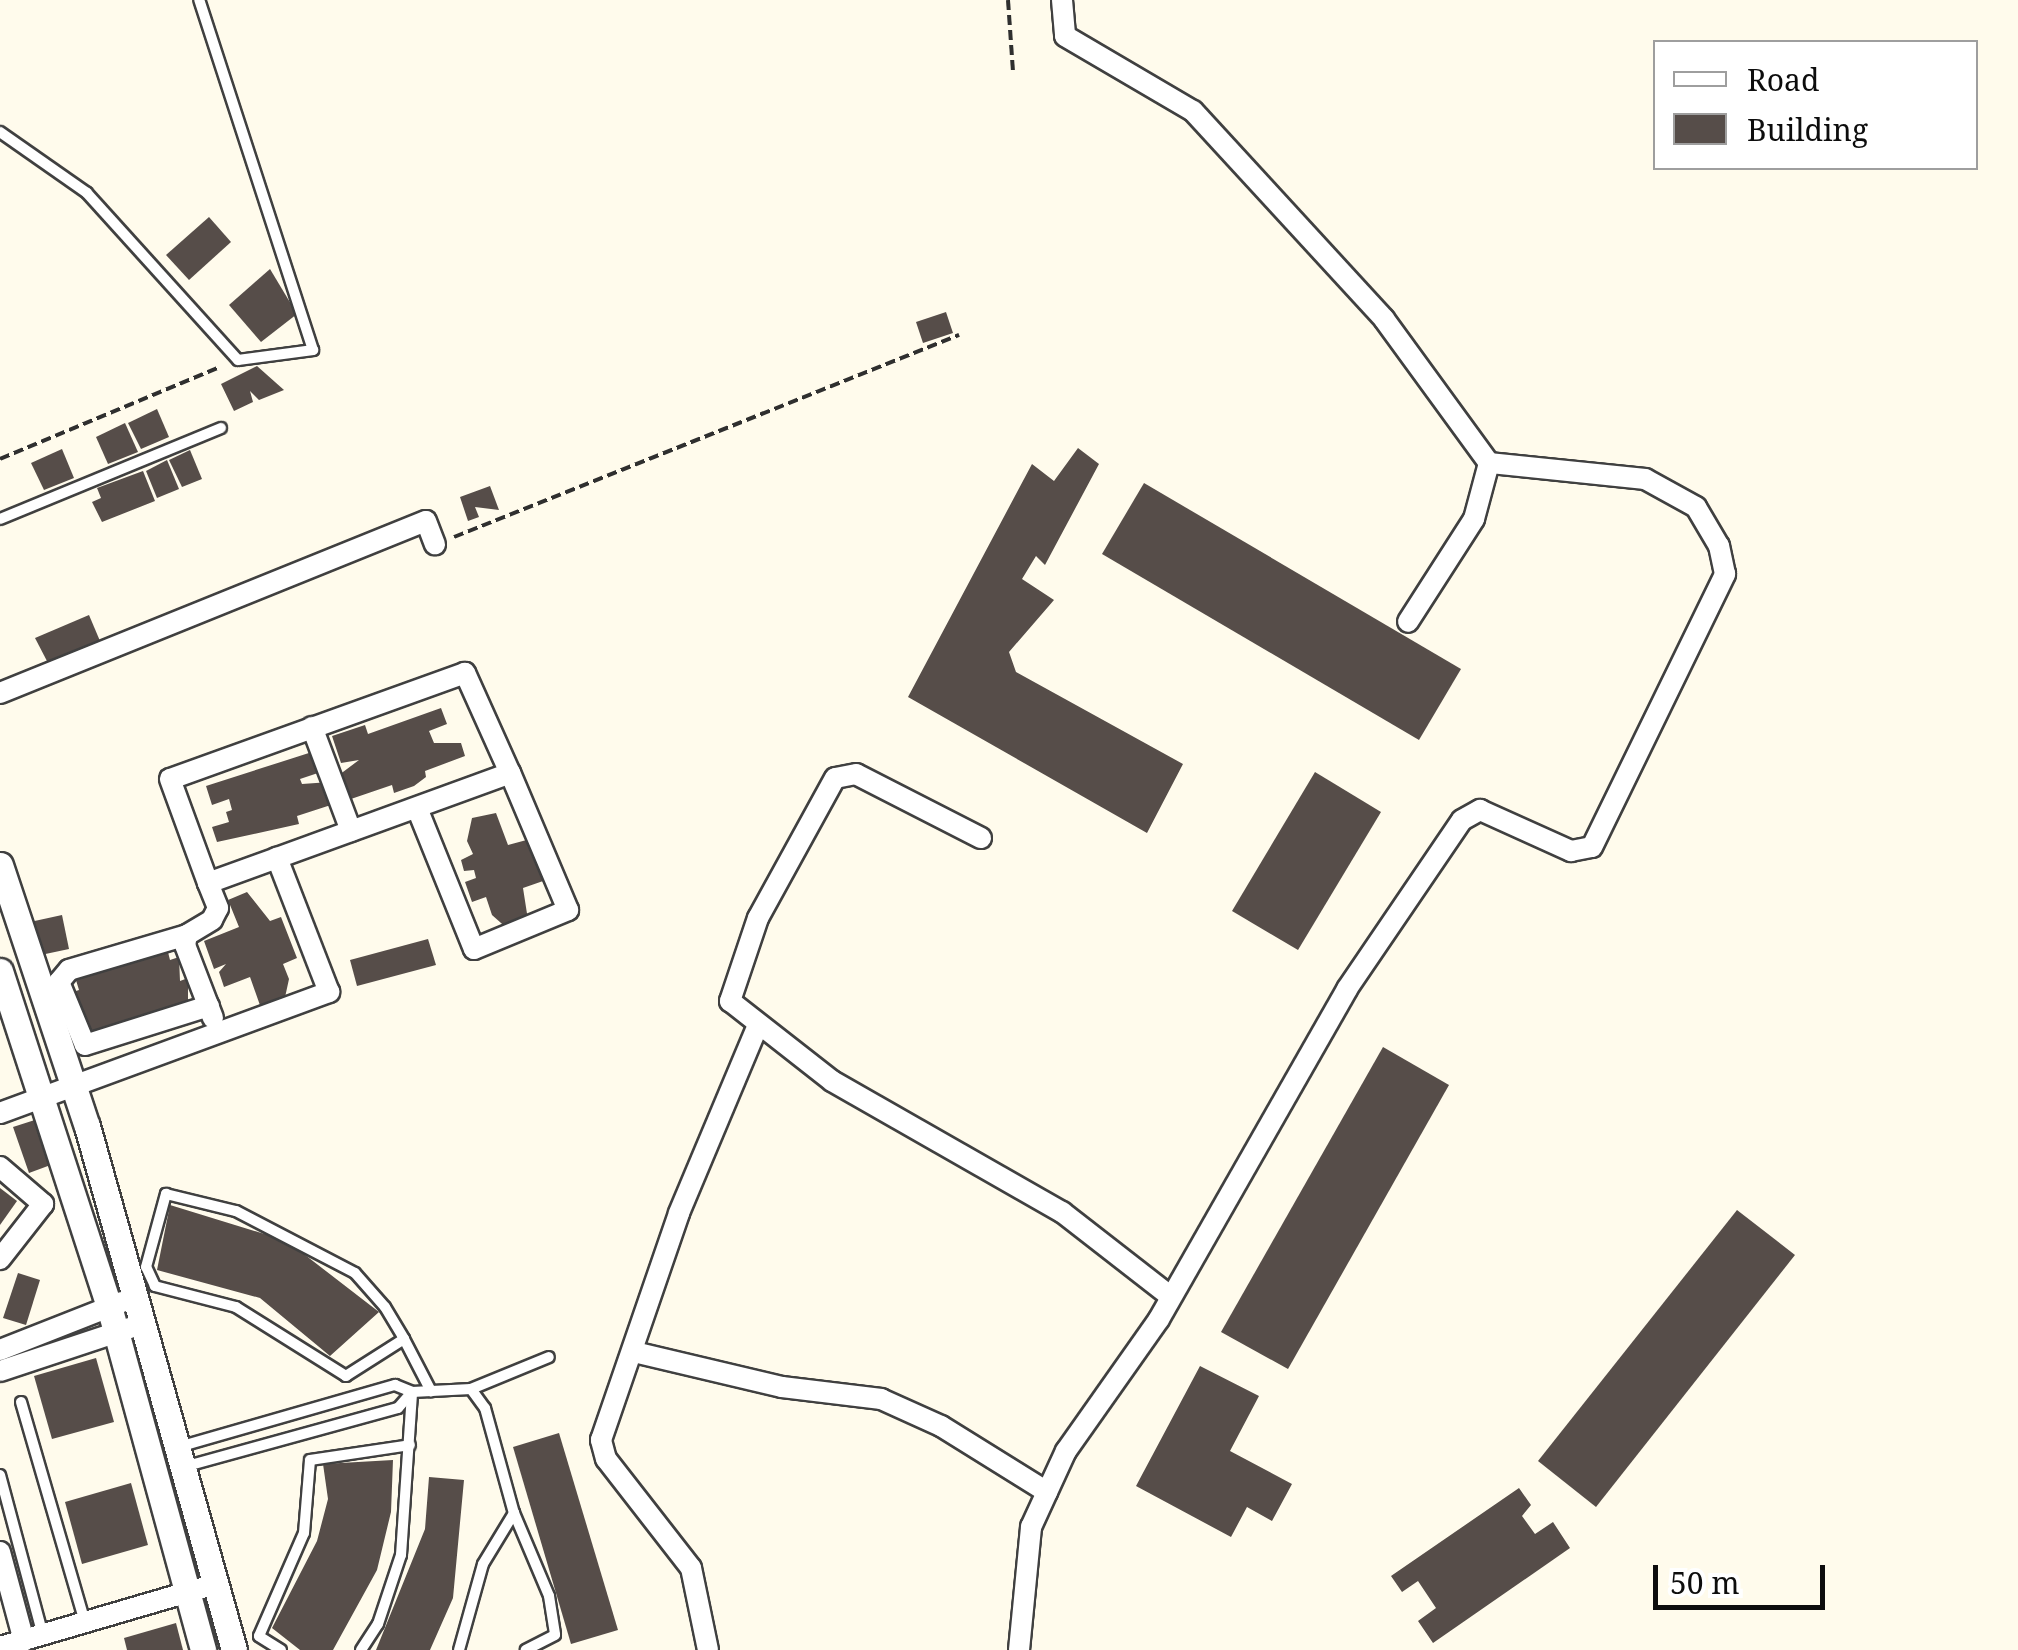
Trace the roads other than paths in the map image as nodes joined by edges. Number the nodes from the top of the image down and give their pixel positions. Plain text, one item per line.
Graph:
1 (199, 0) edge
2 (1062, 0) edge
3 (0, 132) edge
4 (220, 428) dead end
5 (1489, 463) junction
6 (0, 520) edge
7 (436, 544) road end
8 (1408, 622) dead end
9 (0, 693) edge
10 (312, 727) junction
11 (510, 773) junction
12 (417, 808) junction
13 (351, 832) junction
14 (980, 838) dead end
15 (277, 858) junction
16 (0, 865) edge
17 (208, 883) junction
18 (188, 934) junction
19 (0, 971) edge
20 (208, 1006) junction
21 (757, 1028) junction
22 (218, 1032) junction
23 (71, 1084) junction
24 (39, 1094) junction
25 (0, 1099) edge
26 (0, 1113) edge
27 (0, 1168) edge
28 (0, 1259) edge
29 (1172, 1297) junction
30 (138, 1298) junction
31 (109, 1306) junction
32 (146, 1323) junction
33 (116, 1333) junction
34 (404, 1339) junction
35 (0, 1350) edge
36 (634, 1352) junction
37 (549, 1357) dead end
38 (0, 1371) edge
39 (471, 1389) junction
40 (431, 1391) junction
41 (412, 1392) junction
42 (21, 1402) dead end
43 (410, 1445) junction
44 (184, 1456) junction
45 (0, 1475) edge
46 (1047, 1492) junction
47 (514, 1512) junction
48 (0, 1552) edge
49 (215, 1584) junction
50 (187, 1593) junction
51 (86, 1624) junction
52 (34, 1638) junction
53 (0, 1648) edge
54 (203, 1650) edge
55 (234, 1650) edge
56 (281, 1650) edge
57 (361, 1650) edge
58 (459, 1650) edge
59 (526, 1650) edge
60 (708, 1650) edge
61 (1019, 1650) edge

1 - 3 lane
2 - 5 street
4 - 6 lane
5 - 8 street
5 - 29 street
7 - 9 street
10 - 11 street
10 - 13 street
10 - 17 street
11 - 12 street
11 - 12 street
12 - 13 street
13 - 15 street
14 - 21 street
15 - 17 street
15 - 22 street
16 - 23 street
17 - 18 street
18 - 20 street
18 - 20 street
19 - 24 street
20 - 22 street
21 - 29 street
21 - 36 street
22 - 23 street
23 - 24 street
23 - 30 street
24 - 25 street
24 - 26 street
24 - 31 street
27 - 28 street
29 - 46 street
30 - 31 street
30 - 32 street
31 - 33 street
31 - 35 street
32 - 33 street
32 - 44 street
33 - 38 street
33 - 50 street
34 - 34 lane
34 - 40 lane
36 - 46 street
36 - 60 street
37 - 39 lane
39 - 40 lane
39 - 47 lane
40 - 41 lane
41 - 43 lane
41 - 44 lane
41 - 44 lane
42 - 51 lane
43 - 56 lane
43 - 57 lane
44 - 49 street
45 - 52 lane
46 - 61 street
47 - 58 lane
47 - 59 lane
48 - 52 street
49 - 50 street
49 - 55 street
50 - 51 street
50 - 54 street
51 - 52 street
52 - 53 street

